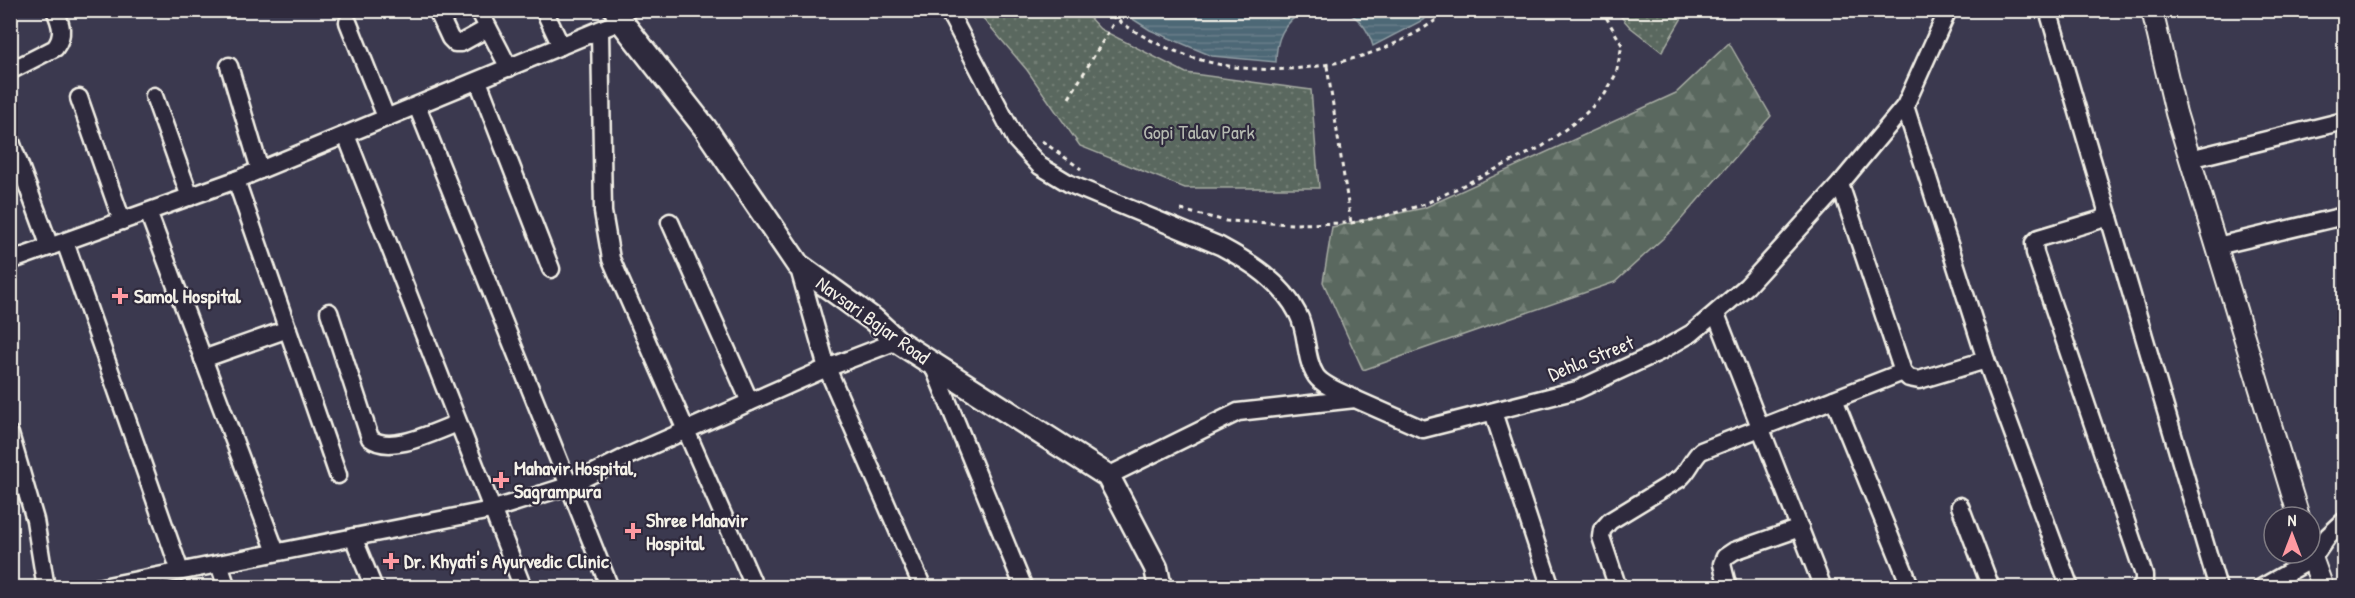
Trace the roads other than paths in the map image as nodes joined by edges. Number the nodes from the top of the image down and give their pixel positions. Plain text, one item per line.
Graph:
1 (56, 10) edge
2 (436, 10) edge
3 (479, 10) edge
4 (544, 10) edge
5 (948, 10) edge
6 (1948, 10) edge
7 (2048, 10) edge
8 (2152, 10) edge
9 (619, 16) edge
10 (348, 22) dead end
11 (488, 28) junction
12 (600, 30) junction
13 (561, 46) junction
14 (229, 66) dead end
15 (509, 68) junction
16 (10, 71) edge
17 (478, 81) junction
18 (154, 96) dead end
19 (79, 98) dead end
20 (417, 106) junction
21 (1905, 106) junction
22 (386, 117) junction
23 (2344, 121) edge
24 (346, 135) junction
25 (10, 139) edge
26 (2190, 159) junction
27 (260, 170) junction
28 (236, 180) junction
29 (1840, 184) junction
30 (190, 196) junction
31 (148, 212) junction
32 (2344, 216) edge
33 (2109, 217) junction
34 (122, 221) junction
35 (670, 222) dead end
36 (58, 244) junction
37 (2217, 246) junction
38 (10, 261) edge
39 (798, 265) junction
40 (551, 269) dead end
41 (329, 312) dead end
42 (1716, 314) junction
43 (288, 329) junction
44 (897, 341) junction
45 (203, 359) junction
46 (1986, 360) junction
47 (932, 363) junction
48 (827, 368) junction
49 (1903, 372) junction
50 (1355, 399) junction
51 (1834, 399) junction
52 (750, 402) junction
53 (1492, 412) junction
54 (458, 423) junction
55 (1760, 427) junction
56 (687, 430) junction
57 (10, 434) edge
58 (338, 475) dead end
59 (1108, 476) junction
60 (568, 486) junction
61 (2296, 505) edge
62 (1960, 506) dead end
63 (491, 510) junction
64 (2344, 521) edge
65 (1800, 528) junction
66 (353, 537) junction
67 (2322, 543) edge
68 (276, 552) junction
69 (219, 564) junction
70 (2296, 565) edge
71 (2315, 565) edge
72 (180, 572) junction
73 (131, 584) edge
74 (2264, 587) edge
75 (46, 588) edge
76 (97, 588) edge
77 (227, 588) edge
78 (374, 588) edge
79 (524, 588) edge
80 (610, 588) edge
81 (755, 588) edge
82 (923, 588) edge
83 (1024, 588) edge
84 (1160, 588) edge
85 (1551, 588) edge
86 (1618, 588) edge
87 (1728, 588) edge
88 (1823, 588) edge
89 (1911, 588) edge
90 (1991, 588) edge
91 (2070, 588) edge
92 (2139, 588) edge
93 (2218, 588) edge
94 (2323, 588) edge

1 - 16 street
2 - 11 street
3 - 11 street
4 - 13 street
5 - 50 street
6 - 21 street, Dehla Street
7 - 33 street
8 - 26 street
9 - 12 street
9 - 39 main road, Navsari Bajar Road
10 - 22 street
11 - 15 street
12 - 13 street
12 - 56 street
13 - 15 street
14 - 27 street
15 - 17 street
17 - 20 street
17 - 40 street
18 - 30 street
19 - 34 street
20 - 22 street
20 - 60 street
21 - 29 street, Dehla Street
21 - 46 street
22 - 24 street
23 - 26 street
24 - 27 street
24 - 54 street
25 - 36 street
26 - 37 street
27 - 28 street
28 - 30 street
28 - 43 street
29 - 42 street, Dehla Street
29 - 49 street
30 - 31 street
31 - 34 street
31 - 45 street
32 - 37 street
33 - 92 street
33 - 93 street
34 - 36 street
35 - 52 street
36 - 38 street
36 - 72 street
37 - 61 street
39 - 44 main road, Navsari Bajar Road
39 - 48 street
41 - 54 street
42 - 53 street, Dehla Street
42 - 55 street
43 - 45 street
43 - 58 street
44 - 47 main road, Navsari Bajar Road
44 - 48 street
45 - 68 street
46 - 49 street
46 - 91 street
47 - 59 main road, Navsari Bajar Road
47 - 83 street
48 - 52 street
48 - 82 street
49 - 51 street
50 - 53 street, Dehla Street
50 - 59 street, Dehla Street
51 - 55 street
51 - 89 street
52 - 56 street
53 - 85 street
54 - 63 street
55 - 65 street
55 - 86 street
56 - 60 street
56 - 81 street
57 - 75 street
59 - 84 main road, Navsari Bajar Road
60 - 63 street
60 - 80 street
62 - 90 street
63 - 66 street
63 - 79 street
64 - 67 street
65 - 87 street
65 - 88 street
66 - 68 street
66 - 78 street
68 - 69 street
69 - 72 street
69 - 77 street
70 - 74 street
71 - 94 street
72 - 73 street
73 - 76 street

